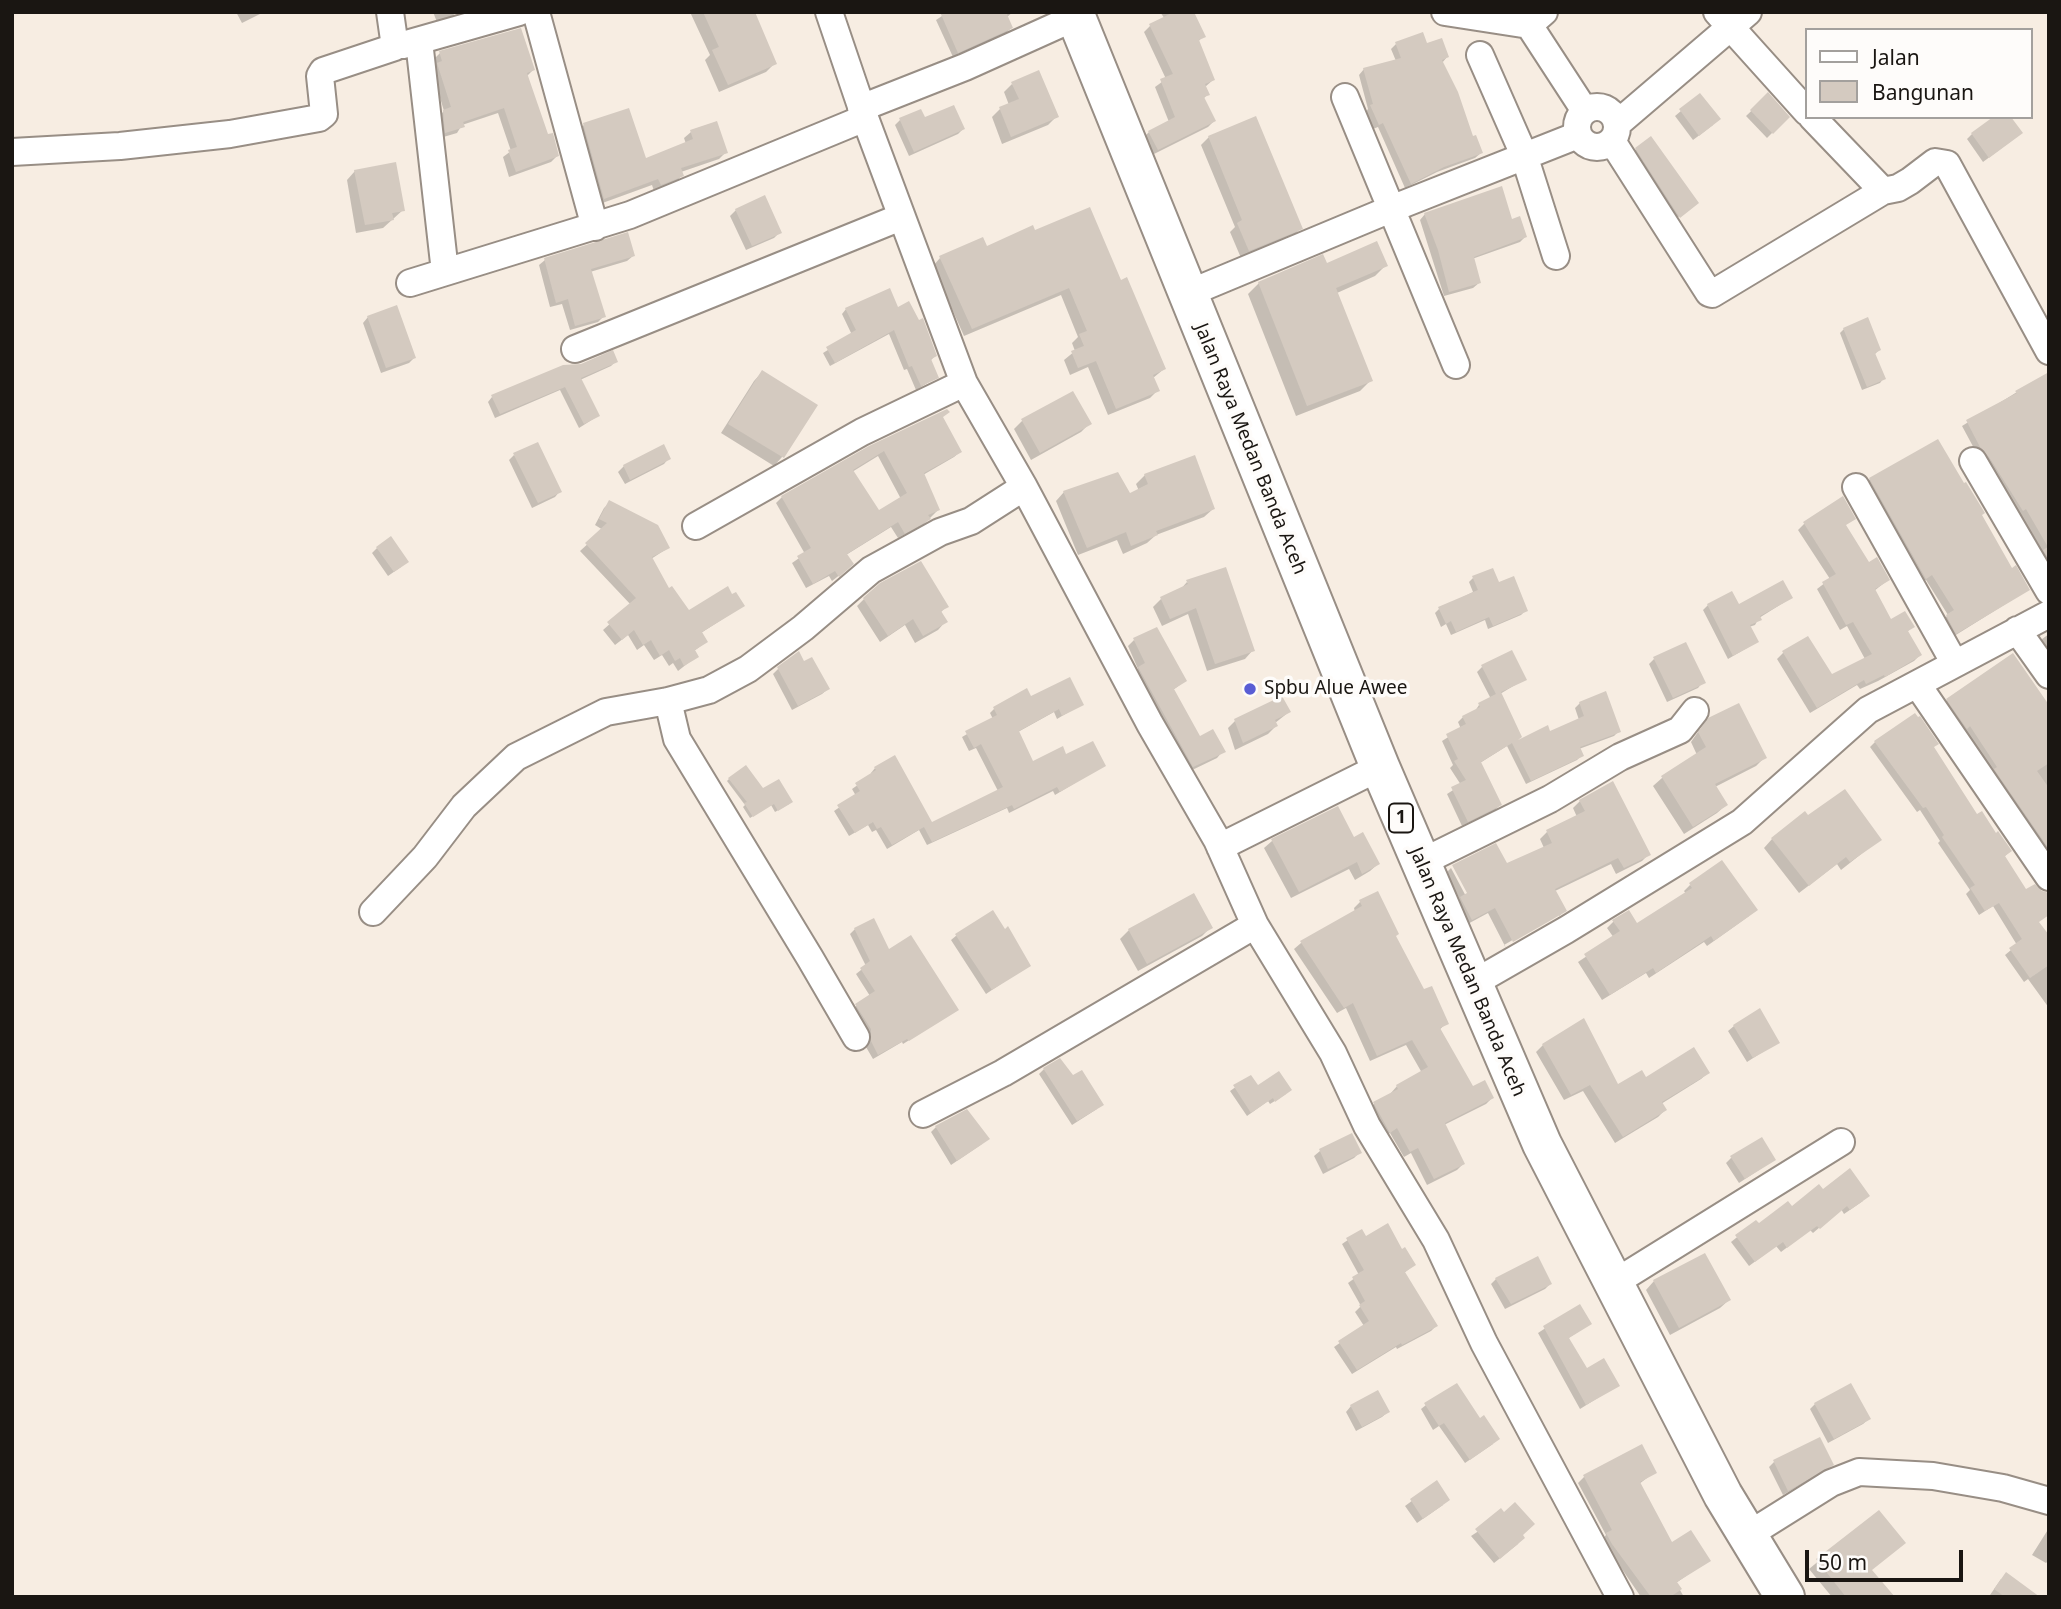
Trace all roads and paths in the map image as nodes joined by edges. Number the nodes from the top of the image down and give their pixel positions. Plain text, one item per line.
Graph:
1 (390, 12) edge
2 (519, 12) edge
3 (536, 12) edge
4 (830, 12) edge
5 (1445, 12) edge
6 (1075, 15) edge
7 (1732, 17) edge
8 (1536, 19) edge
9 (407, 44) junction
10 (1480, 55) dead end
11 (1345, 96) dead end
12 (1806, 112) edge
13 (863, 113) junction
14 (1814, 119) edge
15 (1582, 123) junction
16 (1614, 132) junction
17 (12, 152) edge
18 (1524, 155) junction
19 (1883, 191) junction
20 (1391, 209) junction
21 (901, 217) junction
22 (595, 227) junction
23 (1556, 257) dead end
24 (445, 272) junction
25 (410, 283) dead end
26 (1187, 294) junction
27 (575, 349) dead end
28 (2049, 351) edge
29 (1456, 365) dead end
30 (964, 383) junction
31 (1973, 461) dead end
32 (1024, 487) junction
33 (1856, 487) dead end
34 (696, 526) dead end
35 (2049, 591) edge
36 (2049, 614) edge
37 (2017, 630) junction
38 (1955, 664) junction
39 (2049, 675) edge
40 (1917, 684) junction
41 (668, 701) junction
42 (1695, 712) dead end
43 (1380, 768) junction
44 (1220, 847) junction
45 (1420, 863) junction
46 (2049, 877) edge
47 (373, 912) dead end
48 (1255, 925) junction
49 (1472, 984) junction
50 (856, 1037) dead end
51 (923, 1114) dead end
52 (1841, 1142) dead end
53 (1614, 1283) junction
54 (2049, 1501) edge
55 (1748, 1535) junction
56 (1620, 1597) edge
57 (1785, 1597) edge

1 - 9 street
2 - 9 street
3 - 22 street
4 - 13 street
5 - 8 street
6 - 13 street
6 - 26 highway, Jalan Raya Medan Banda Aceh / 1
7 - 12 street
7 - 16 street
8 - 15 street
9 - 17 street
9 - 24 street
10 - 18 street
11 - 20 street
13 - 21 street
13 - 22 street
14 - 19 street
15 - 16 street
15 - 18 street
16 - 19 street
18 - 20 street
18 - 23 street
19 - 28 street
20 - 26 street
20 - 29 street
21 - 27 street
21 - 30 street
22 - 24 street
24 - 25 street
26 - 43 highway, Jalan Raya Medan Banda Aceh / 1
30 - 32 street
30 - 34 street
31 - 35 street
32 - 41 street
32 - 44 street
33 - 38 street
36 - 37 street
37 - 38 street
37 - 39 street
38 - 40 street
40 - 46 street
40 - 49 street
41 - 47 street
41 - 50 street
42 - 45 street
43 - 44 street
43 - 45 highway, Jalan Raya Medan Banda Aceh / 1
44 - 48 street
45 - 49 highway, Jalan Raya Medan Banda Aceh / 1
48 - 51 street
48 - 56 street
49 - 53 highway, Jalan Raya Medan Banda Aceh / 1
52 - 53 street
53 - 55 highway, Jalan Raya Medan Banda Aceh / 1
54 - 55 street
55 - 57 highway, Jalan Raya Medan Banda Aceh / 1

